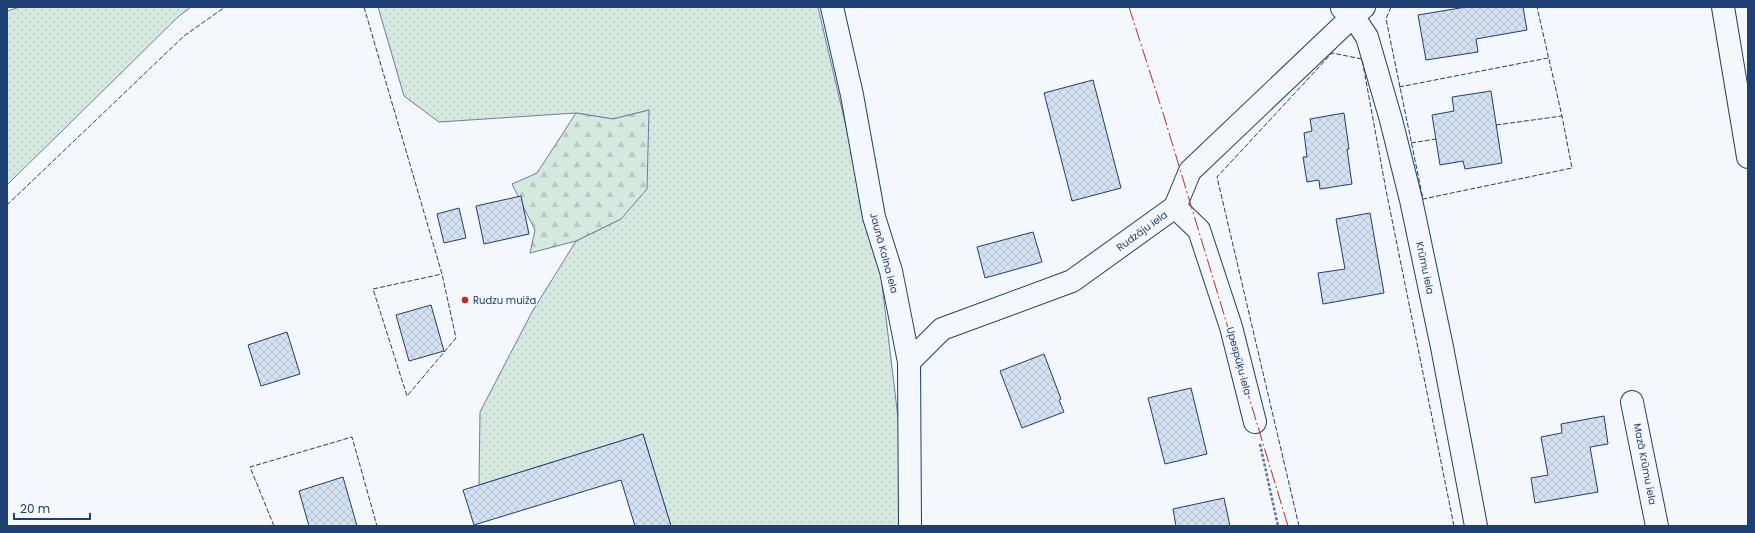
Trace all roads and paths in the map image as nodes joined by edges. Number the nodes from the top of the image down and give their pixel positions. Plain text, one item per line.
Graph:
1 (832, 7) edge
2 (1723, 7) edge
3 (1353, 10) edge
4 (1748, 157) edge
5 (1175, 207) junction
6 (909, 362) junction
7 (1632, 402) dead end
8 (1255, 422) joint
9 (910, 526) edge
10 (1278, 526) edge
11 (1476, 526) edge
12 (1657, 526) edge

1 - 6 street, Jaunā Kalna iela
2 - 4 street
3 - 5 street, Rudzāju iela
3 - 11 street, Krūmu iela
5 - 6 street, Rudzāju iela
5 - 8 street, Upespūķu iela
6 - 9 street, Jaunā Kalna iela
7 - 12 street, Mazā Krūmu iela
8 - 10 path

